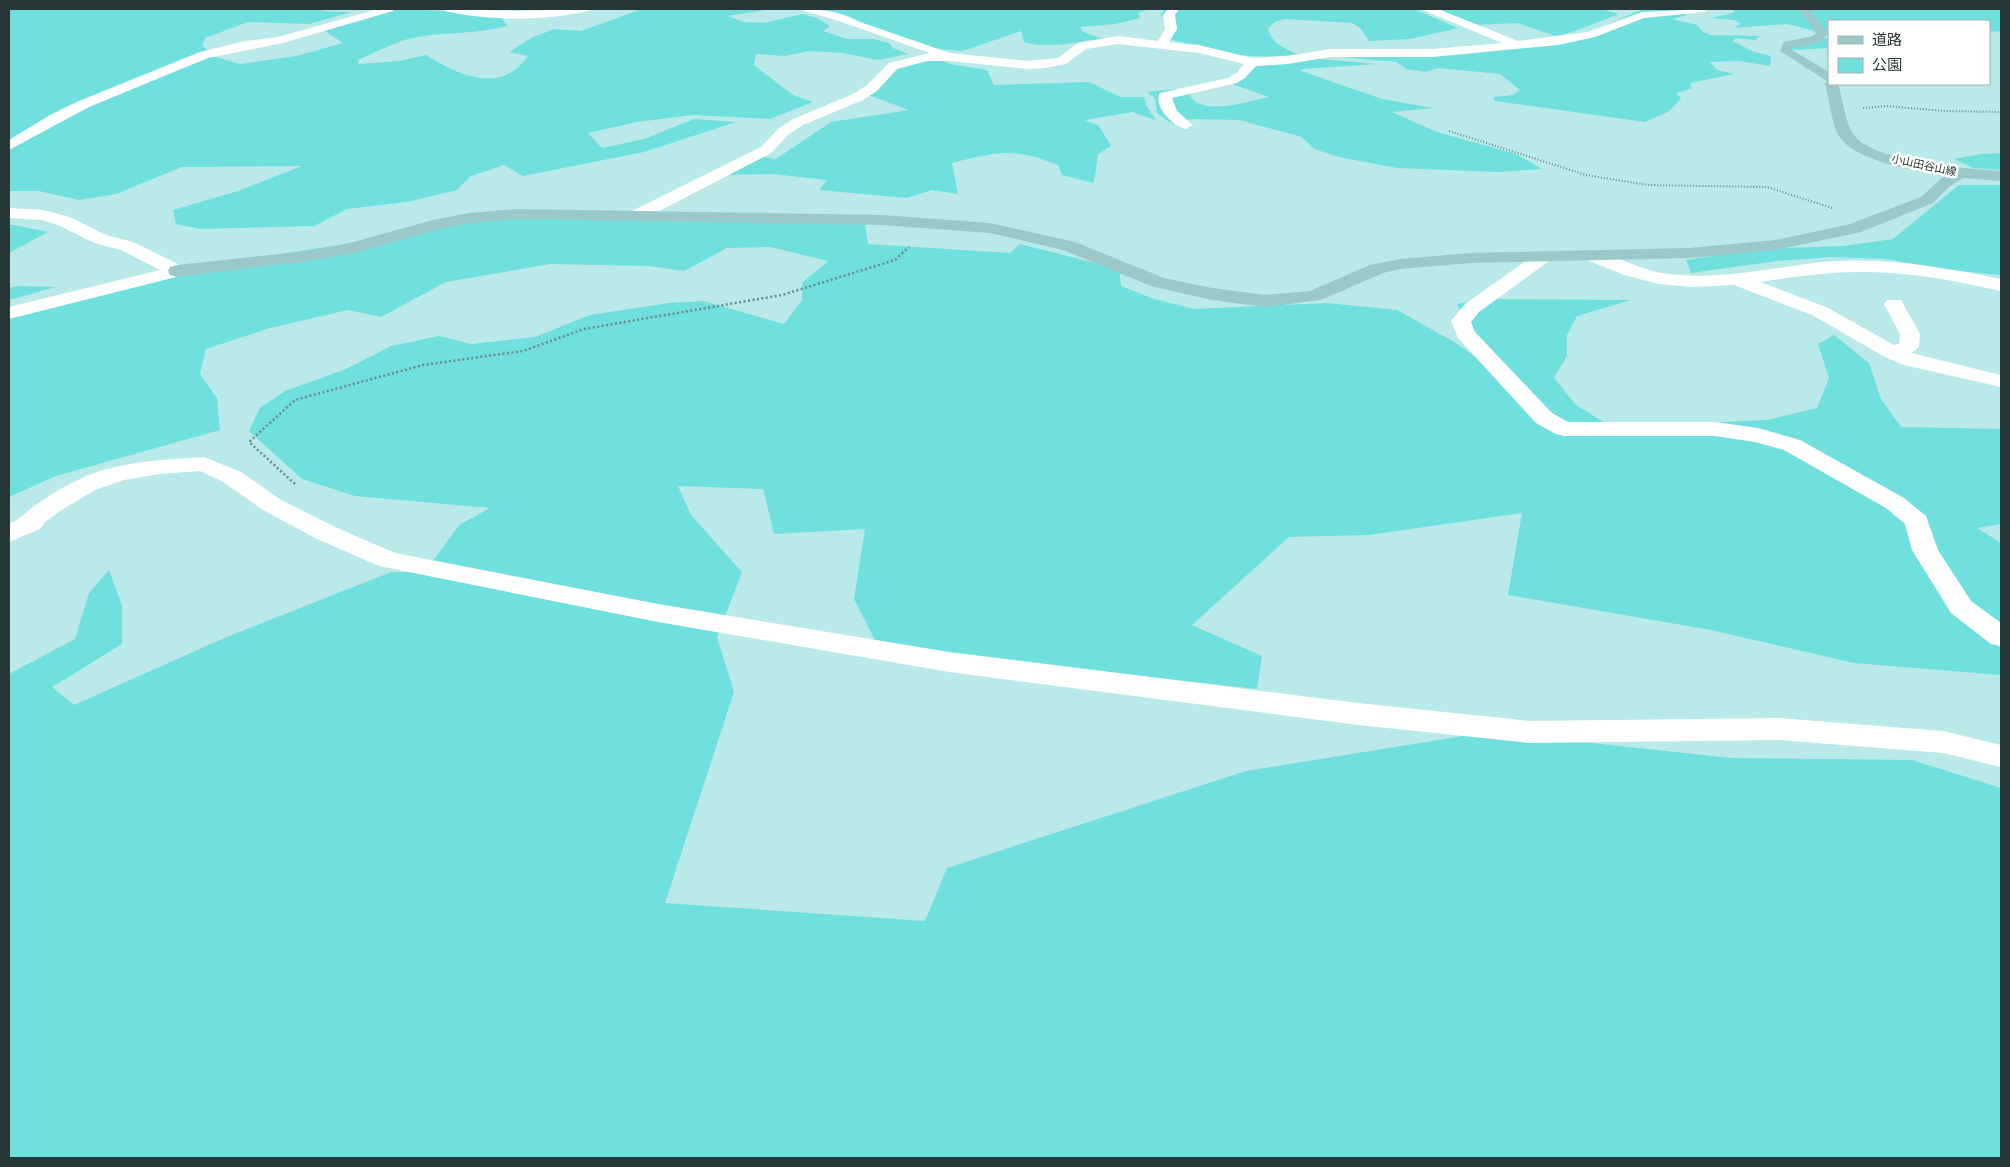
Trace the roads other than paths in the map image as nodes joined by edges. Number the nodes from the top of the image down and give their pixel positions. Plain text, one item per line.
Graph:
1 (389, 9) edge
2 (449, 9) edge
3 (584, 9) edge
4 (808, 9) edge
5 (1174, 9) edge
6 (1429, 9) edge
7 (1704, 9) edge
8 (1804, 9) edge
9 (1162, 44) junction
10 (1518, 46) junction
11 (950, 57) junction
12 (1252, 62) junction
13 (1004, 64) junction
14 (1828, 77) edge
15 (1016, 79) dead end
16 (1832, 85) edge
17 (1186, 126) dead end
18 (9, 146) edge
19 (1960, 173) junction
20 (2001, 176) edge
21 (9, 213) edge
22 (636, 216) junction
23 (1593, 256) junction
24 (1543, 257) junction
25 (177, 271) junction
26 (1735, 278) junction
27 (2001, 285) edge
28 (1894, 304) dead end
29 (9, 313) edge
30 (1892, 353) junction
31 (2001, 381) edge
32 (9, 534) edge
33 (2001, 637) edge
34 (2001, 756) edge

1 - 18 street
2 - 3 street
4 - 11 street
5 - 9 street
6 - 10 street
7 - 10 street
8 - 14 street
9 - 12 street
9 - 13 street
10 - 12 street
11 - 13 street
11 - 22 street
12 - 17 street
13 - 15 street
16 - 19 street, 小山田谷山線
19 - 20 street, 小山田谷山線
19 - 23 street
21 - 25 street
22 - 24 street
22 - 25 street
23 - 24 street
23 - 26 street
24 - 33 street
25 - 29 street
26 - 27 street
26 - 30 street
28 - 30 street
30 - 31 street
32 - 34 street

